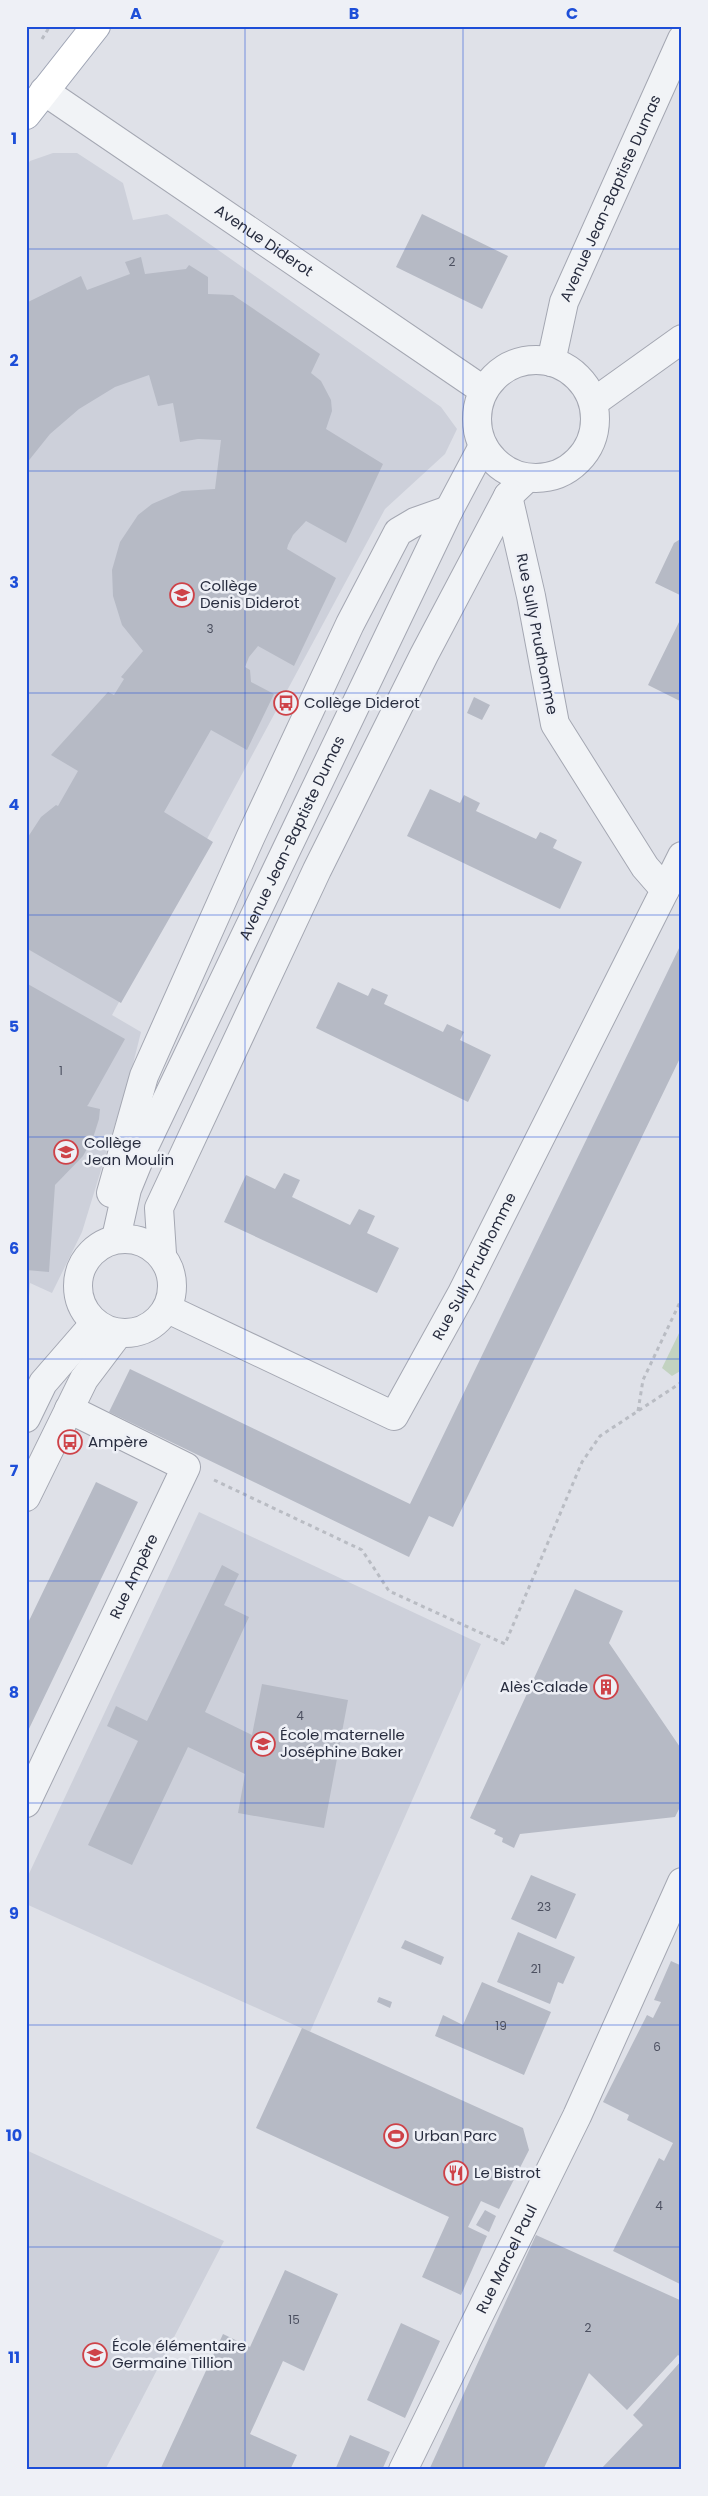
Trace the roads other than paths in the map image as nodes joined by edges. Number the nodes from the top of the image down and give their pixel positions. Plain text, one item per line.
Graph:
1 (96, 26) edge
2 (682, 39) edge
3 (35, 85) edge
4 (26, 115) edge
5 (682, 340) edge
6 (551, 362) junction
7 (483, 390) junction
8 (594, 402) junction
9 (482, 446) junction
10 (518, 487) junction
11 (449, 510) junction
12 (682, 856) edge
13 (665, 890) junction
14 (110, 1240) junction
15 (162, 1254) junction
16 (168, 1309) junction
17 (106, 1329) junction
18 (68, 1409) junction
19 (26, 1418) edge
20 (26, 1496) edge
21 (26, 1803) edge
22 (682, 1882) edge
23 (403, 2470) edge

1 - 3 main road
2 - 6 street, Avenue Jean-Baptiste Dumas
3 - 4 main road
3 - 7 street, Avenue Diderot
5 - 8 street
6 - 7 street
6 - 8 street
7 - 9 street
8 - 10 street
9 - 10 street
9 - 11 street, Avenue Jean-Baptiste Dumas
10 - 13 street, Rue Sully Prudhomme
10 - 15 street
11 - 14 street, Avenue Jean-Baptiste Dumas
11 - 14 street
12 - 13 street, Rue Sully Prudhomme
13 - 16 street, Rue Sully Prudhomme
14 - 15 street
14 - 17 street
15 - 16 street
16 - 17 street
17 - 18 street
17 - 19 street
18 - 20 street
18 - 21 street, Rue Ampère
22 - 23 street, Rue Marcel Paul

